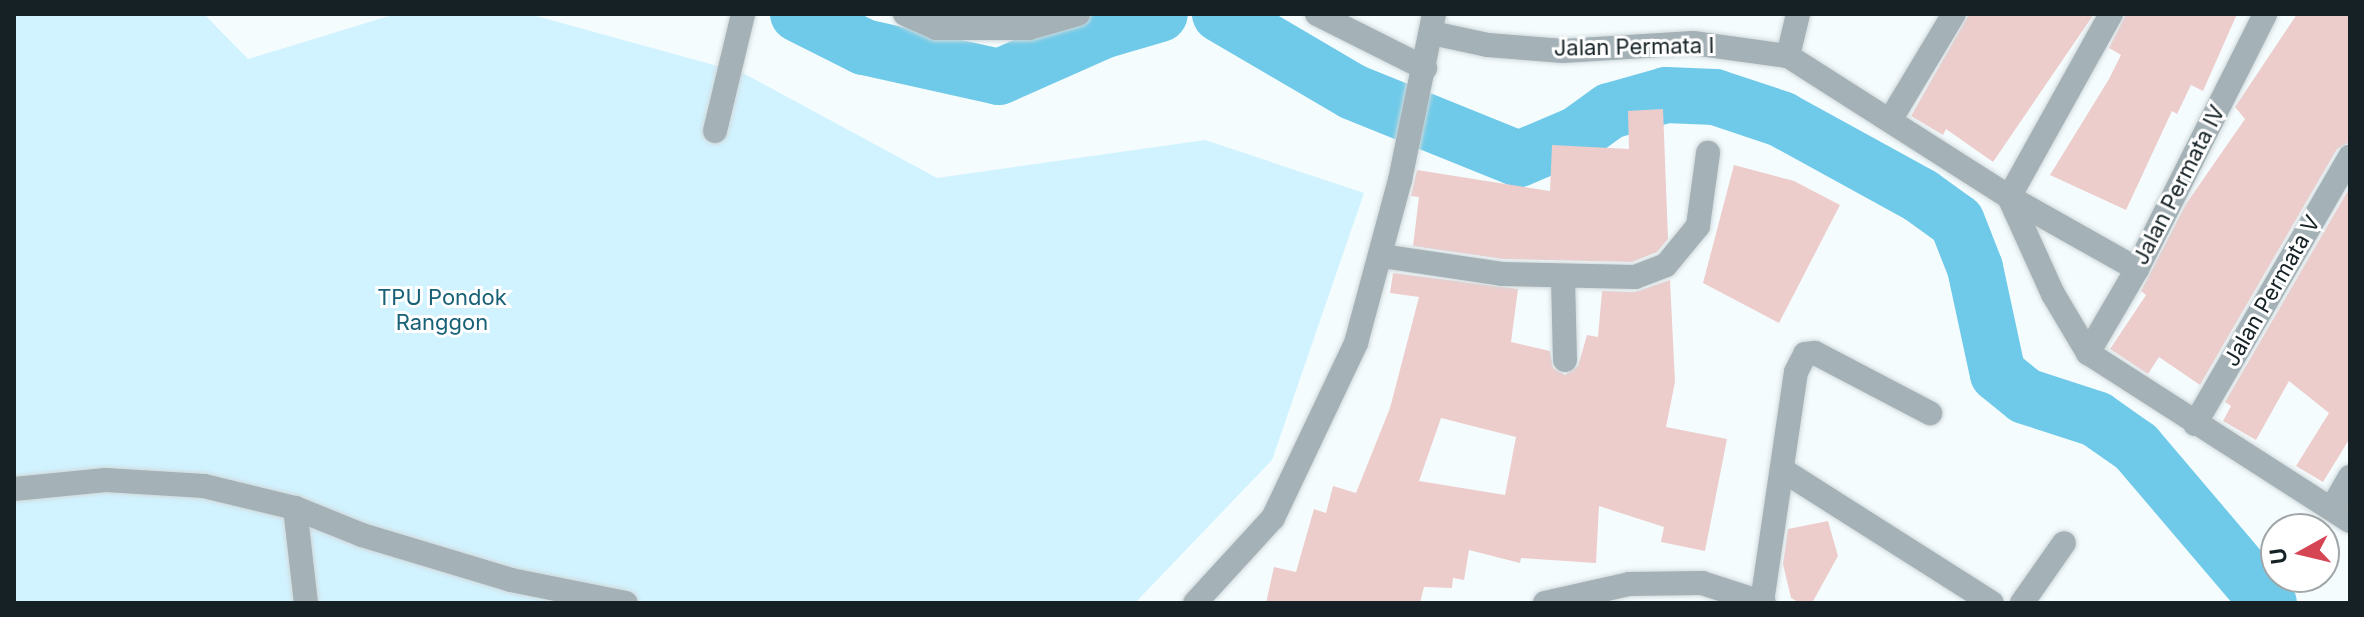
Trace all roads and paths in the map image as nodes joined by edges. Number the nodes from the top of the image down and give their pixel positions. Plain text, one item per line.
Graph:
1 (743, 14) edge
2 (905, 14) edge
3 (1078, 14) edge
4 (1317, 14) edge
5 (1798, 14) edge
6 (1954, 14) edge
7 (2111, 14) edge
8 (2265, 14) edge
9 (1433, 23) edge
10 (1788, 56) junction
11 (1424, 76) junction
12 (1892, 117) junction
13 (715, 131) dead end
14 (1708, 153) dead end
15 (2350, 157) edge
16 (2009, 197) junction
17 (1382, 256) junction
18 (2137, 269) junction
19 (1563, 278) junction
20 (2088, 353) junction
21 (1565, 360) dead end
22 (1930, 413) dead end
23 (2195, 424) junction
24 (1784, 471) junction
25 (2350, 477) edge
26 (14, 489) edge
27 (295, 508) junction
28 (2341, 514) edge
29 (2064, 543) dead end
30 (1763, 602) edge
31 (306, 603) edge
32 (626, 603) edge
33 (1195, 603) edge
34 (1545, 603) edge
35 (1992, 603) edge
36 (2022, 603) edge

1 - 13 street
2 - 3 street
4 - 11 street
5 - 10 street
6 - 12 street
7 - 16 street
8 - 18 street, Jalan Permata IV
9 - 10 street, Jalan Permata I
9 - 11 street
10 - 12 street, Jalan Permata I
11 - 17 street
12 - 16 street, Jalan Permata I
14 - 19 street
15 - 23 street, Jalan Permata V
16 - 18 street, Jalan Permata I
16 - 20 street
17 - 19 street
17 - 33 street
18 - 20 street, Jalan Permata IV
19 - 21 street
20 - 23 street
22 - 24 street
23 - 28 street
24 - 30 street
24 - 35 street
25 - 28 street
26 - 27 street
27 - 31 street
27 - 32 street
29 - 36 street
30 - 34 street

